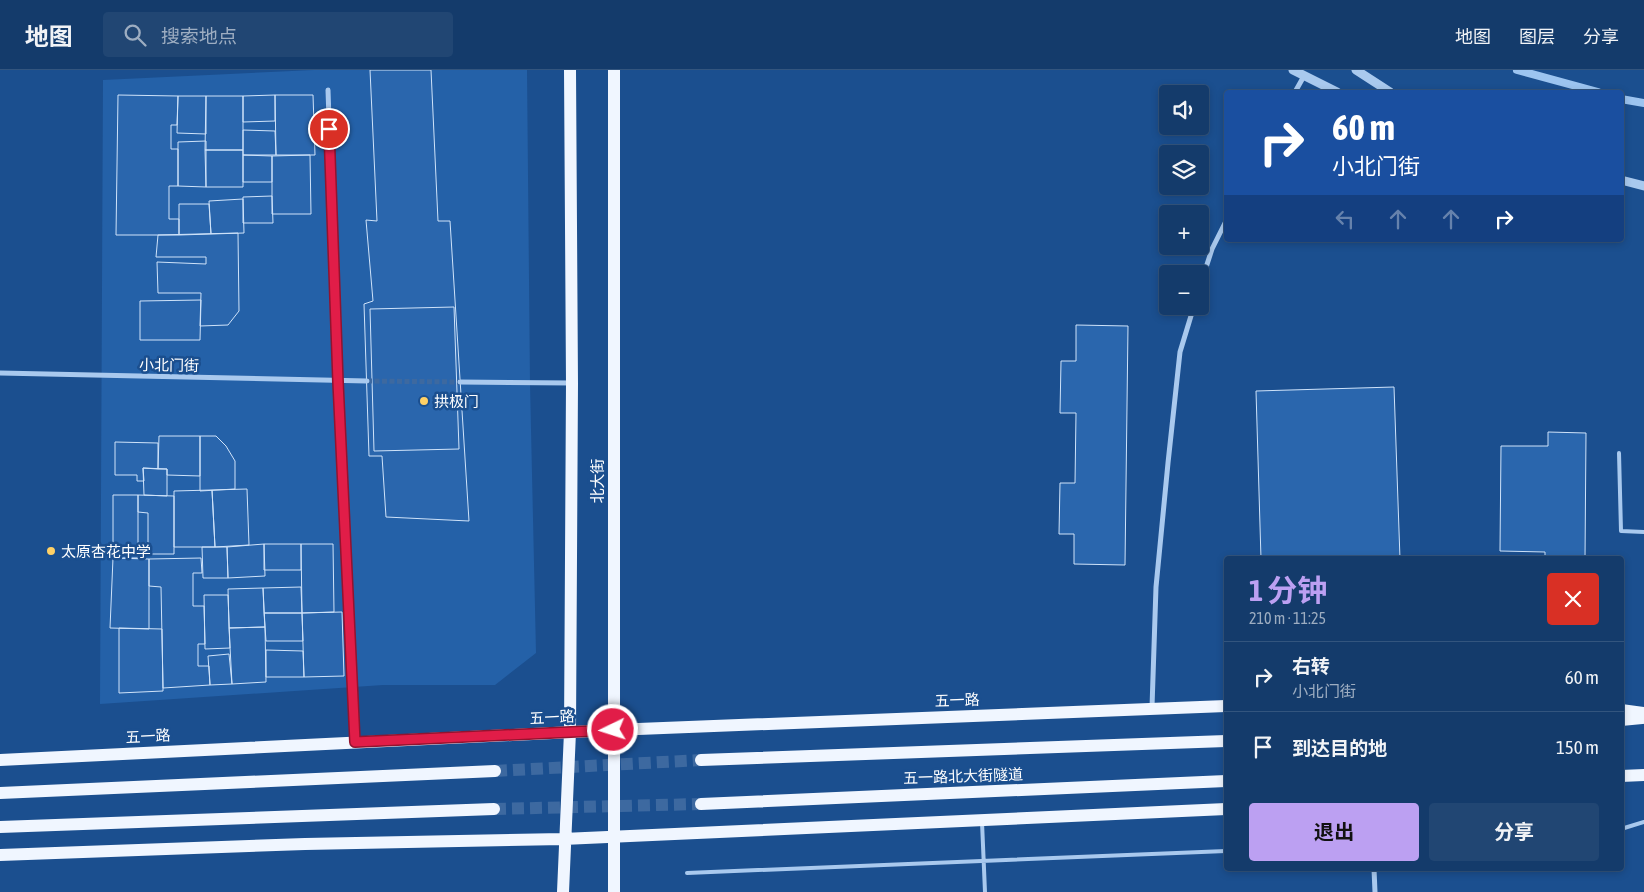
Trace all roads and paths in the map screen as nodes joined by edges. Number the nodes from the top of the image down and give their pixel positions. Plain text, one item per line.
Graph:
1 (570, 70) edge
2 (614, 70) edge
3 (1292, 70) edge
4 (1356, 70) edge
5 (1304, 76) junction
6 (328, 90) dead end
7 (1296, 90) edge
8 (1333, 90) edge
9 (1387, 90) edge
10 (1624, 181) edge
11 (1644, 186) edge
12 (1224, 225) edge
13 (1207, 265) edge
14 (1191, 315) edge
15 (0, 374) edge
16 (367, 381) tunnel mouth
17 (338, 382) junction
18 (460, 382) tunnel mouth
19 (572, 383) junction
20 (1619, 453) dead end
21 (1644, 532) edge
22 (1224, 706) edge
23 (1152, 708) junction
24 (1624, 710) edge
25 (1644, 713) edge
26 (1644, 718) edge
27 (1624, 720) edge
28 (613, 730) junction
29 (570, 732) junction
30 (1224, 741) edge
31 (355, 742) junction
32 (0, 760) edge
33 (701, 760) tunnel mouth
34 (495, 771) tunnel mouth
35 (1644, 775) edge
36 (1624, 776) edge
37 (1224, 781) edge
38 (0, 794) edge
39 (701, 804) tunnel mouth
40 (1224, 808) edge
41 (494, 810) tunnel mouth
42 (982, 819) junction
43 (1644, 822) edge
44 (0, 826) edge
45 (1624, 828) edge
46 (615, 836) junction
47 (563, 839) junction
48 (1224, 851) edge
49 (0, 855) edge
50 (983, 861) junction
51 (1374, 871) edge
52 (687, 873) dead end
53 (562, 892) edge
54 (614, 892) edge
55 (985, 892) edge
56 (1375, 892) edge

1 - 19 main road
2 - 28 main road, 北大街
3 - 5 street
4 - 9 street
5 - 7 street
5 - 8 street
6 - 17 street
10 - 11 street
12 - 13 street
14 - 23 street
15 - 17 street, 小北门街
16 - 17 street, 小北门街
17 - 31 street
18 - 19 street
19 - 29 main road
20 - 21 lane
22 - 23 main road, 五一路
23 - 28 main road, 五一路
24 - 25 main road
26 - 27 main road
28 - 29 main road, 五一路
28 - 46 main road, 北大街
29 - 31 main road, 五一路
29 - 47 main road
30 - 33 main road, 五一路北大街隧道
31 - 32 main road, 五一路
34 - 38 main road
35 - 36 main road
37 - 39 main road, 五一路北大街隧道
40 - 42 main road
41 - 44 main road
42 - 46 main road
42 - 50 lane
43 - 45 lane
46 - 47 main road
46 - 54 main road, 北大街
47 - 49 main road
47 - 53 main road
48 - 50 lane
50 - 52 lane
50 - 55 lane
51 - 56 street

